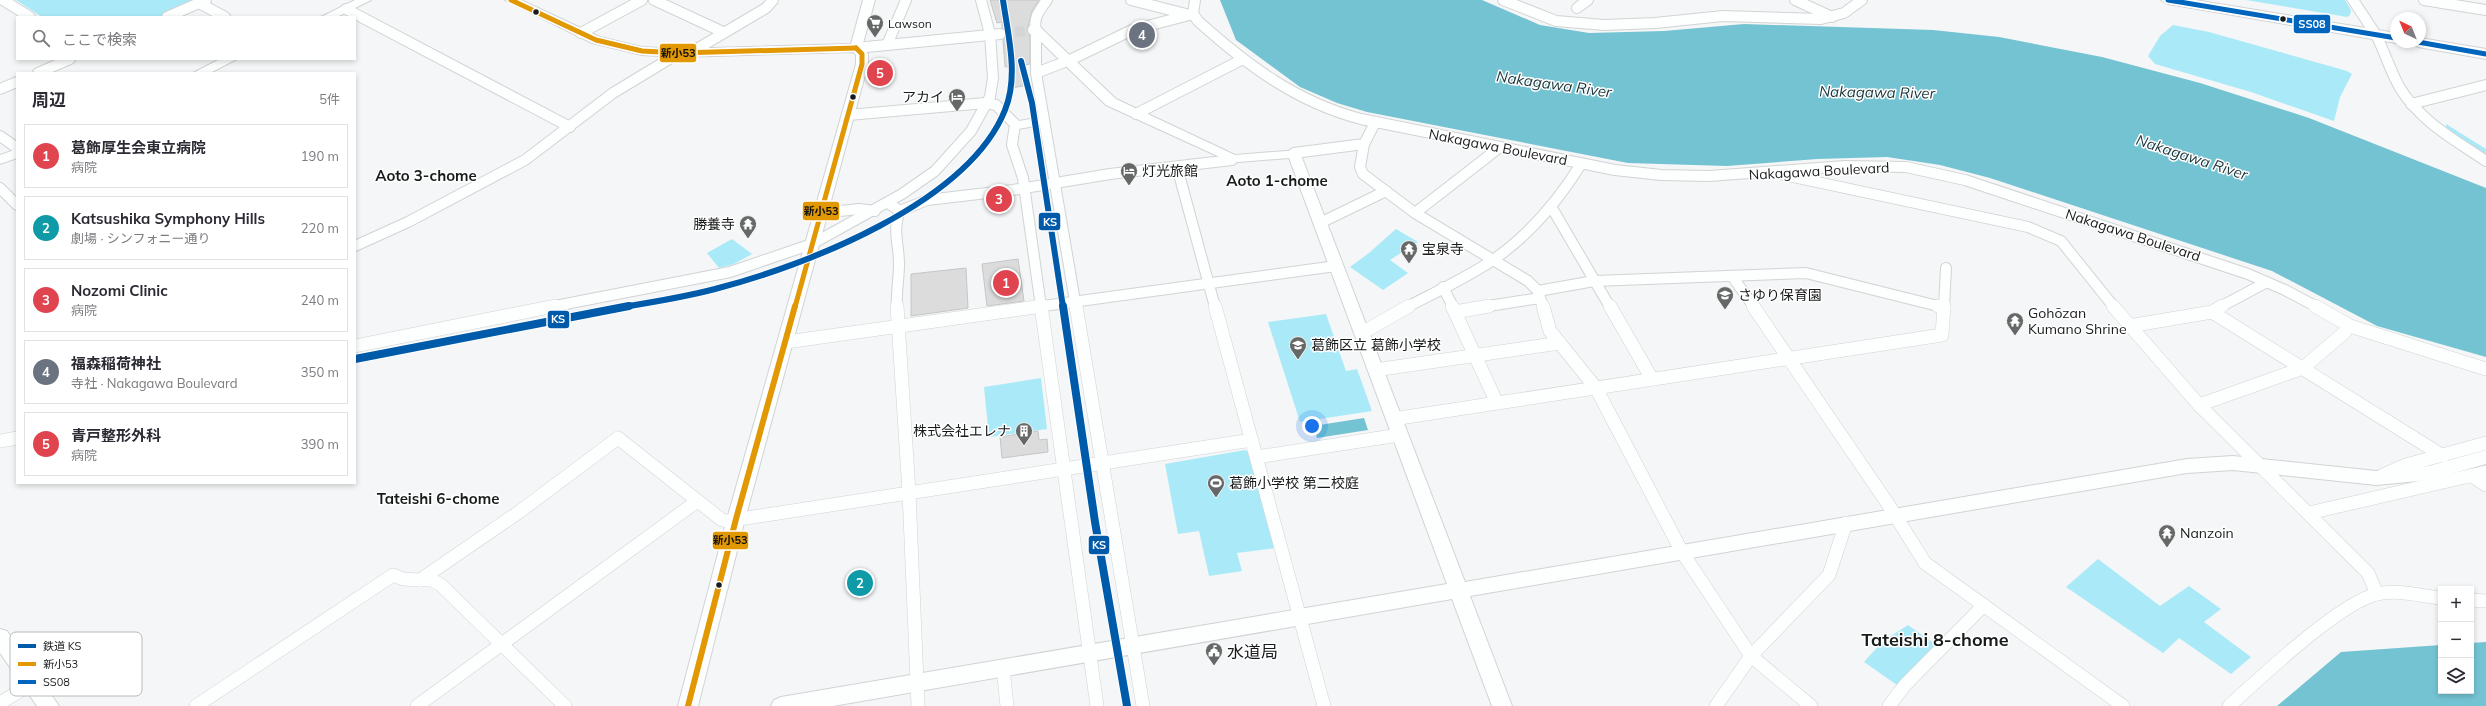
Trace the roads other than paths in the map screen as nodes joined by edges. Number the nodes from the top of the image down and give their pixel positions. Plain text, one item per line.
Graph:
1 (3, 0) edge
2 (511, 0) edge
3 (642, 0) edge
4 (654, 0) edge
5 (773, 0) edge
6 (869, 0) edge
7 (906, 0) edge
8 (981, 0) edge
9 (1047, 0) edge
10 (1131, 0) edge
11 (1195, 0) edge
12 (1503, 0) edge
13 (1588, 0) edge
14 (1795, 0) edge
15 (1862, 0) edge
16 (2168, 0) edge
17 (2210, 0) edge
18 (2353, 0) edge
19 (2424, 0) edge
20 (202, 1) edge
21 (362, 1) edge
22 (1577, 8) dead end
23 (346, 9) junction
24 (2486, 10) edge
25 (1193, 14) junction
26 (28, 16) edge
27 (168, 16) edge
28 (224, 16) edge
29 (329, 16) edge
30 (1832, 17) junction
31 (1034, 30) junction
32 (2373, 31) junction
33 (2390, 31) edge
34 (723, 32) junction
35 (581, 33) junction
36 (995, 34) junction
37 (2390, 36) edge
38 (2426, 36) edge
39 (2426, 43) edge
40 (887, 46) junction
41 (2486, 47) edge
42 (856, 48) junction
43 (685, 53) junction
44 (2486, 54) edge
45 (1243, 59) junction
46 (68, 60) edge
47 (229, 60) edge
48 (1070, 60) junction
49 (40, 72) edge
50 (201, 72) edge
51 (1036, 73) junction
52 (16, 82) edge
53 (2486, 85) edge
54 (0, 89) edge
55 (986, 103) junction
56 (2411, 104) junction
57 (1136, 114) junction
58 (848, 115) junction
59 (1040, 122) junction
60 (1375, 123) junction
61 (1016, 124) junction
62 (570, 127) junction
63 (0, 136) edge
64 (1364, 144) junction
65 (16, 147) edge
66 (1500, 147) junction
67 (16, 153) edge
68 (1294, 153) junction
69 (0, 160) edge
70 (1232, 160) junction
71 (2486, 161) edge
72 (1581, 164) junction
73 (1177, 166) junction
74 (1773, 173) junction
75 (1055, 182) junction
76 (1024, 187) junction
77 (0, 188) edge
78 (1386, 191) junction
79 (888, 203) junction
80 (16, 204) edge
81 (1552, 208) junction
82 (875, 211) junction
83 (900, 211) junction
84 (821, 213) junction
85 (1415, 213) junction
86 (1320, 223) junction
87 (812, 244) junction
88 (356, 246) edge
89 (1492, 260) junction
90 (1336, 266) junction
91 (1946, 268) dead end
92 (1732, 276) junction
93 (1594, 281) junction
94 (2266, 282) junction
95 (1210, 285) junction
96 (1444, 287) junction
97 (1539, 295) junction
98 (1076, 302) junction
99 (1040, 308) junction
100 (1944, 308) junction
101 (1455, 312) junction
102 (2212, 312) junction
103 (2129, 326) junction
104 (898, 327) junction
105 (2345, 332) dead end
106 (1362, 333) junction
107 (786, 342) junction
108 (1560, 343) junction
109 (356, 346) edge
110 (1474, 354) junction
111 (1790, 358) junction
112 (2303, 368) junction
113 (2486, 369) edge
114 (1375, 370) junction
115 (1652, 379) junction
116 (1596, 388) junction
117 (1497, 403) junction
118 (2199, 405) junction
119 (1393, 419) junction
120 (1400, 436) junction
121 (16, 438) edge
122 (1252, 440) junction
123 (0, 441) edge
124 (2486, 443) edge
125 (2443, 456) junction
126 (1257, 457) junction
127 (2486, 457) edge
128 (1103, 462) junction
129 (2256, 465) junction
130 (1063, 469) junction
131 (2486, 472) edge
132 (2472, 476) junction
133 (2376, 478) junction
134 (2486, 485) edge
135 (909, 492) junction
136 (696, 502) junction
137 (2309, 514) junction
138 (1894, 516) junction
139 (736, 520) junction
140 (1846, 523) junction
141 (1682, 552) junction
142 (420, 580) junction
143 (1458, 590) junction
144 (2377, 594) junction
145 (2438, 598) edge
146 (2474, 600) edge
147 (2486, 601) edge
148 (1984, 605) junction
149 (1300, 617) junction
150 (0, 638) edge
151 (500, 644) junction
152 (1132, 646) junction
153 (10, 652) edge
154 (1090, 654) junction
155 (1751, 656) junction
156 (1003, 668) junction
157 (917, 683) junction
158 (12, 696) edge
159 (42, 696) edge
160 (0, 703) edge
161 (49, 706) edge
162 (196, 706) edge
163 (417, 706) edge
164 (565, 706) edge
165 (688, 706) edge
166 (781, 706) edge
167 (918, 706) edge
168 (1007, 706) edge
169 (1097, 706) edge
170 (1143, 706) edge
171 (1324, 706) edge
172 (1502, 706) edge
173 (1716, 706) edge
174 (1811, 706) edge
175 (1889, 706) edge
176 (2123, 706) edge
177 (2230, 706) edge

1 - 26 street
2 - 35 street
3 - 35 street
4 - 34 street
5 - 34 street
6 - 42 street
7 - 40 street
8 - 36 street
9 - 31 street
10 - 25 street
11 - 25 street
12 - 30 street
13 - 22 street
14 - 30 street
15 - 30 street
16 - 32 main road
17 - 32 main road
18 - 32 street
19 - 24 street
20 - 27 street
20 - 28 street
21 - 23 street
23 - 29 street
23 - 62 street
25 - 45 street, Nakagawa Boulevard
25 - 48 street
31 - 48 street
31 - 51 street
32 - 33 main road
32 - 37 main road
32 - 56 street
34 - 43 street
35 - 43 street
36 - 40 street
36 - 55 street
38 - 41 main road
39 - 44 main road
40 - 42 street
42 - 43 street
42 - 58 street
43 - 62 street
45 - 57 street
45 - 60 street, Nakagawa Boulevard
46 - 49 street
47 - 50 street
48 - 51 street
48 - 57 street
51 - 59 street
52 - 54 street
53 - 56 street
55 - 58 street
55 - 61 street
55 - 79 street
56 - 71 street
57 - 70 street
58 - 84 street
59 - 61 street
59 - 75 street
60 - 64 street
60 - 66 street, Nakagawa Boulevard
61 - 76 street
62 - 88 street
63 - 65 street
64 - 68 street
64 - 78 street
66 - 72 street, Nakagawa Boulevard
66 - 85 street
67 - 69 street
68 - 70 street
68 - 86 street
70 - 73 street
72 - 74 street, Nakagawa Boulevard
72 - 81 street
73 - 75 street
73 - 95 street
74 - 94 street, Nakagawa Boulevard
74 - 103 street
75 - 76 street
75 - 98 street
76 - 83 street
76 - 99 street
77 - 80 street
78 - 85 street
78 - 86 street
79 - 82 street
79 - 83 street
81 - 89 street
81 - 93 street
82 - 84 street
82 - 87 street
83 - 104 street
84 - 87 street
85 - 89 street
86 - 90 street
87 - 107 street
87 - 109 street
89 - 96 street
89 - 97 street
90 - 95 street
90 - 106 street
91 - 100 street
92 - 93 street
92 - 100 street
92 - 111 street
93 - 97 street
93 - 115 street
94 - 102 street
94 - 113 street, Nakagawa Boulevard
95 - 98 street
95 - 122 street
96 - 101 street
96 - 106 street
97 - 101 street
97 - 108 street
98 - 99 street
98 - 128 street
99 - 104 street
99 - 130 street
100 - 111 street
101 - 110 street
102 - 103 street
102 - 112 street
103 - 118 street
104 - 107 street
104 - 135 street
105 - 112 street
106 - 114 street
107 - 139 street
108 - 110 street
108 - 116 street
110 - 114 street
110 - 117 street
111 - 115 street
111 - 138 street
112 - 118 street
112 - 125 street
114 - 119 street
115 - 116 street
116 - 117 street
116 - 141 street
117 - 119 street
118 - 129 street
119 - 120 street
120 - 126 street
120 - 143 street
121 - 123 street
122 - 126 street
122 - 128 street
124 - 125 street
125 - 133 street
126 - 149 street
127 - 133 street
128 - 130 street
128 - 152 street
129 - 133 street
129 - 137 street
129 - 138 street
130 - 135 street
130 - 154 street
131 - 132 street
132 - 134 street
132 - 137 street
135 - 139 street
135 - 157 street
136 - 139 street
136 - 142 street
136 - 151 street
137 - 144 street
138 - 140 street
138 - 148 street
139 - 165 street
140 - 141 street
140 - 155 street
141 - 143 street
141 - 155 street
142 - 151 street
142 - 162 street
143 - 149 street
143 - 172 street
144 - 145 street
144 - 177 street
146 - 147 street
148 - 175 street
148 - 176 street
149 - 152 street
149 - 171 street
150 - 153 street
151 - 163 street
151 - 164 street
152 - 154 street
152 - 170 street
154 - 156 street
154 - 169 street
155 - 173 street
155 - 174 street
156 - 157 street
156 - 168 street
157 - 166 street
157 - 167 street
158 - 160 street
159 - 161 street

